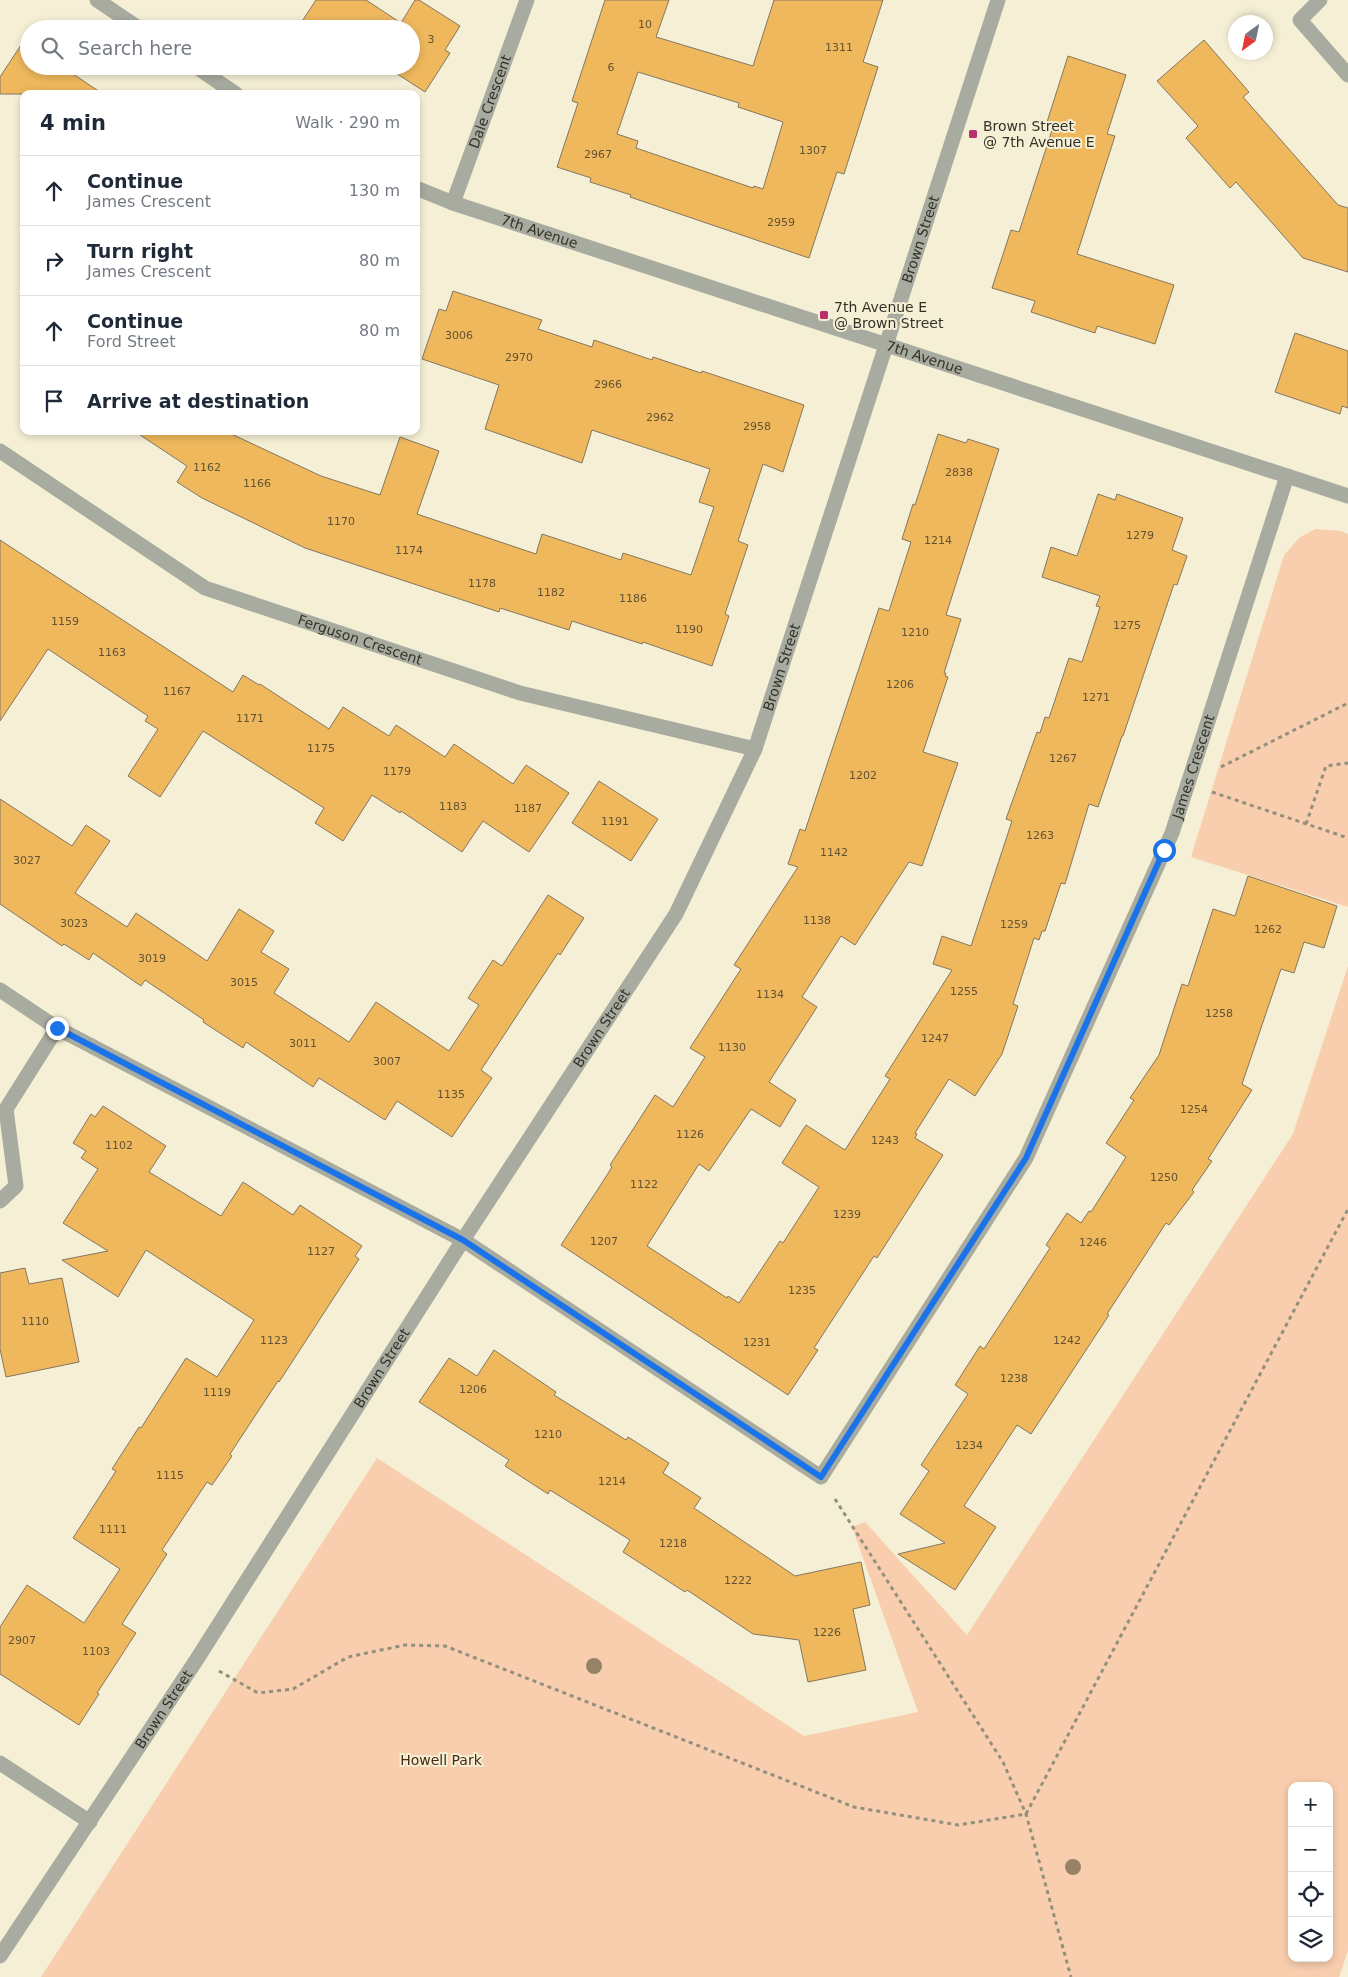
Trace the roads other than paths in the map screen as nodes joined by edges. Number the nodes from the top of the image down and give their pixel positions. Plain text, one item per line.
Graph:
1 (97, 0) edge
2 (527, 0) edge
3 (998, 0) edge
4 (1320, 0) edge
5 (127, 20) edge
6 (209, 75) edge
7 (1348, 75) edge
8 (230, 90) edge
9 (420, 190) edge
10 (453, 203) junction
11 (887, 347) junction
12 (0, 451) edge
13 (1287, 476) junction
14 (1348, 496) edge
15 (756, 749) junction
16 (0, 990) edge
17 (57, 1028) junction
18 (3, 1110) edge
19 (0, 1201) edge
20 (463, 1240) junction
21 (0, 1763) edge
22 (90, 1822) junction
23 (0, 1956) edge

1 - 5 street
2 - 10 street, Dale Crescent
3 - 11 street, Brown Street
4 - 7 street
6 - 8 street
9 - 10 street, 7th Avenue
10 - 11 street, 7th Avenue
11 - 13 street, 7th Avenue
11 - 15 street, Brown Street
12 - 15 street, Ferguson Crescent
13 - 14 street, 7th Avenue
13 - 20 street, James Crescent
15 - 20 street, Brown Street
16 - 17 street
17 - 18 street
17 - 20 street
18 - 19 street
20 - 22 street, Brown Street
21 - 22 street
22 - 23 street, Brown Street

